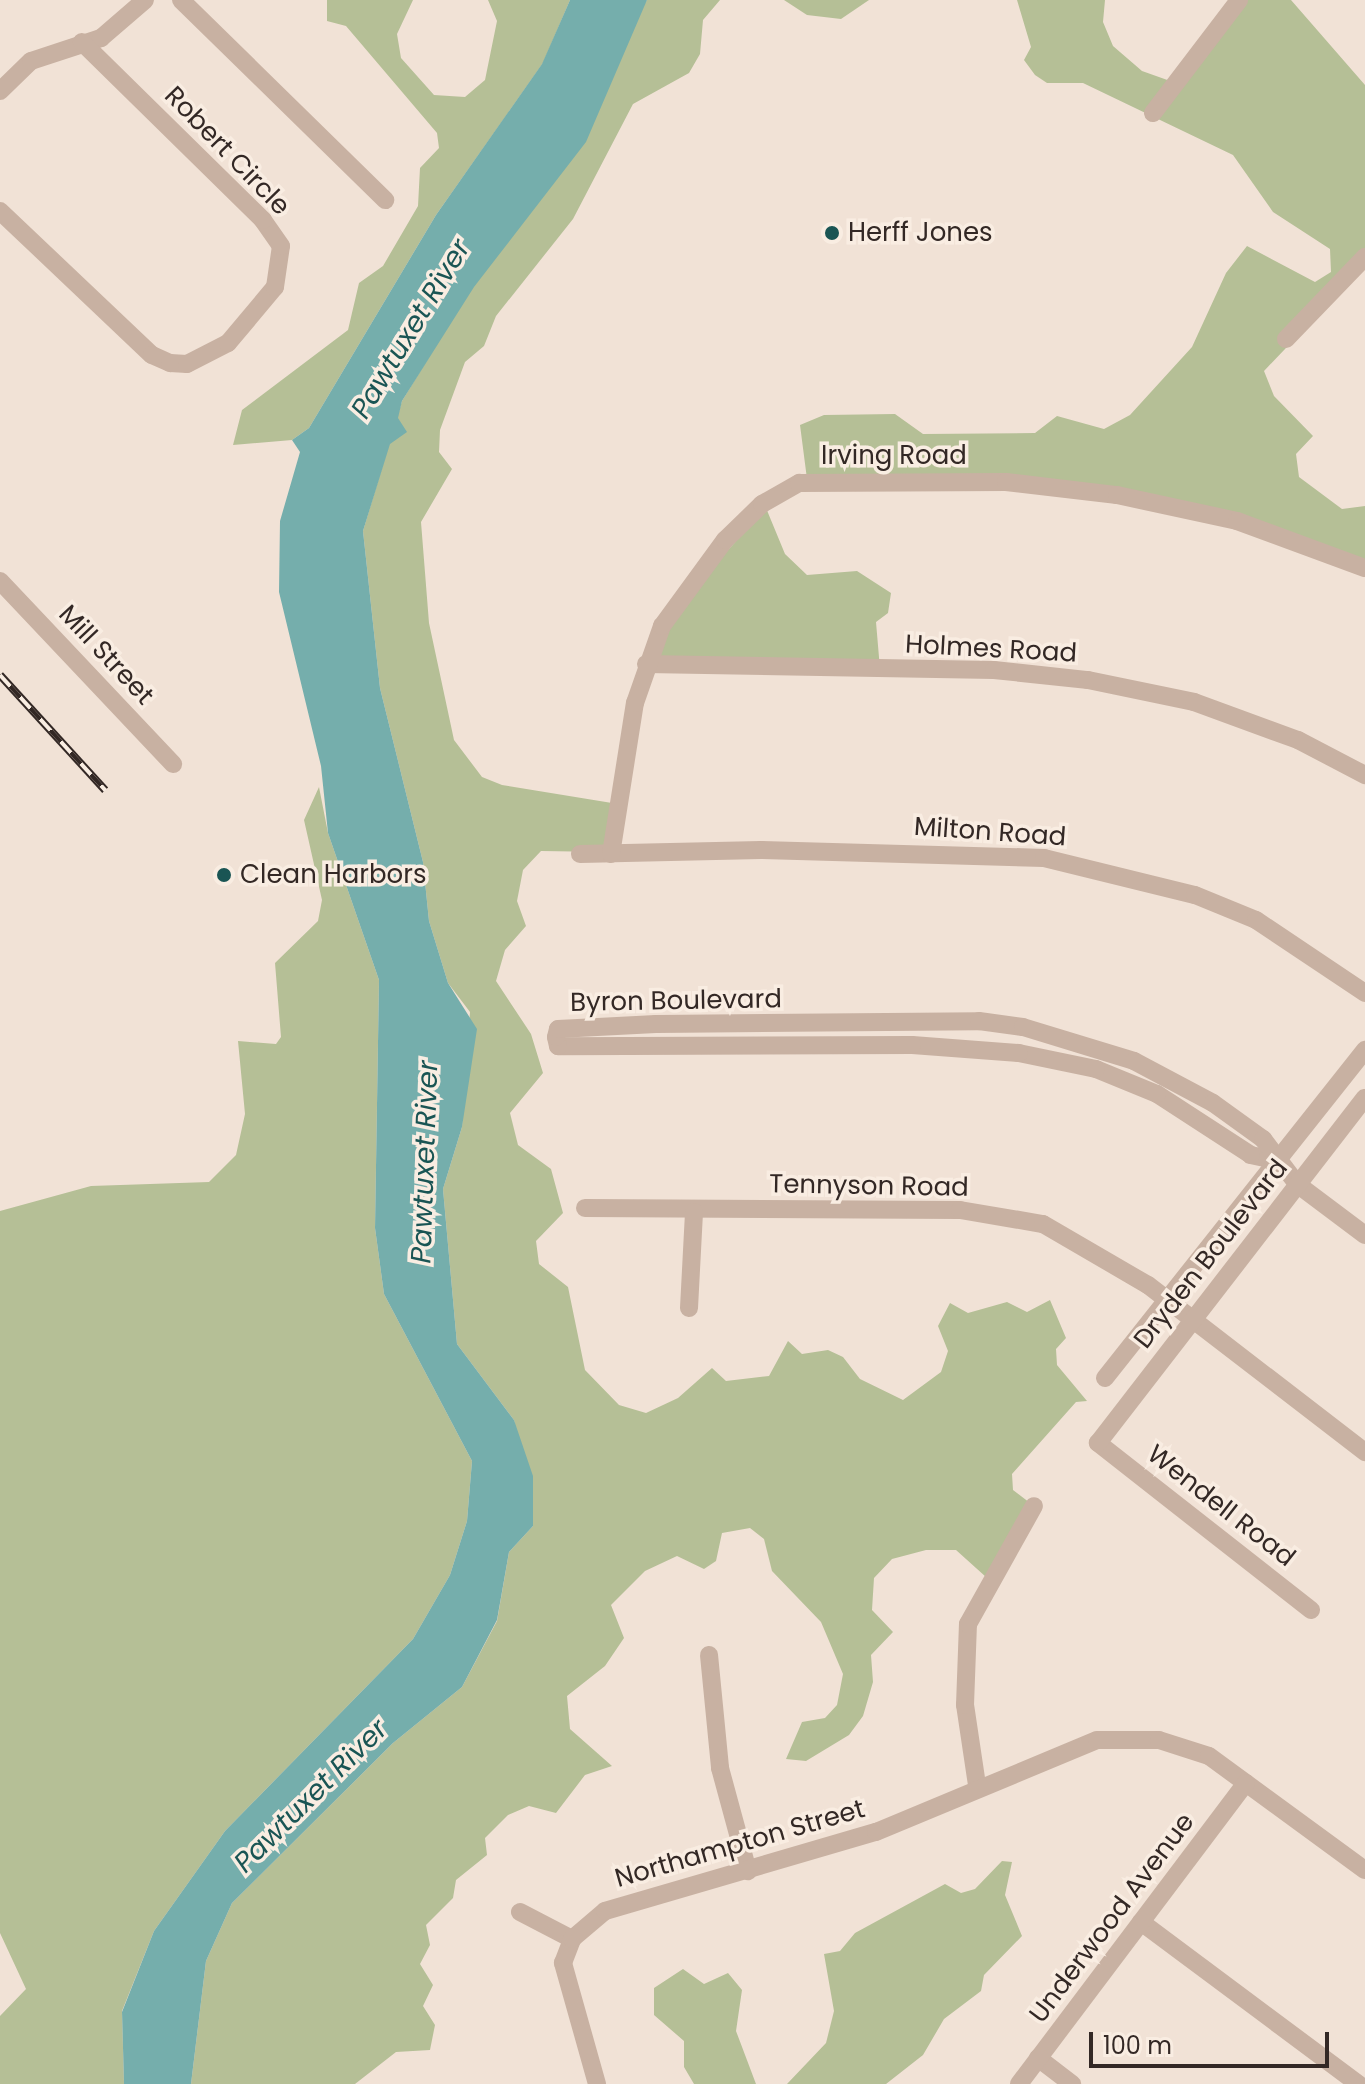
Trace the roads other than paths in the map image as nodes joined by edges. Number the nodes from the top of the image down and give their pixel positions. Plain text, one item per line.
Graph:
1 (145, 0) edge
2 (181, 0) edge
3 (1239, 0) edge
4 (82, 42) junction
5 (0, 91) edge
6 (1153, 113) dead end
7 (385, 200) dead end
8 (0, 211) edge
9 (1365, 257) edge
10 (1286, 339) dead end
11 (1365, 568) edge
12 (0, 581) edge
13 (646, 664) junction
14 (173, 764) dead end
15 (1365, 775) edge
16 (580, 854) dead end
17 (611, 854) junction
18 (1365, 993) edge
19 (861, 1023) junction
20 (1040, 1033) junction
21 (861, 1044) junction
22 (1365, 1050) edge
23 (1034, 1056) junction
24 (1365, 1098) edge
25 (1274, 1160) junction
26 (1297, 1184) junction
27 (585, 1208) dead end
28 (694, 1212) junction
29 (1365, 1235) edge
30 (1167, 1299) junction
31 (689, 1308) dead end
32 (1193, 1319) junction
33 (1105, 1378) dead end
34 (1098, 1443) joint
35 (1365, 1452) edge
36 (1034, 1506) dead end
37 (1311, 1610) dead end
38 (709, 1655) dead end
39 (1246, 1783) junction
40 (977, 1785) junction
41 (1365, 1870) edge
42 (748, 1871) junction
43 (520, 1912) dead end
44 (1141, 1922) junction
45 (572, 1939) junction
46 (1038, 2058) junction
47 (597, 2084) edge
48 (1019, 2084) edge
49 (1072, 2084) edge
50 (1358, 2084) edge

1 - 4 street
2 - 7 street
3 - 6 street
4 - 5 street
4 - 8 street, Robert Circle
9 - 10 street
11 - 13 street, Irving Road
12 - 14 street, Mill Street
13 - 15 street, Holmes Road
13 - 17 street, Irving Road
16 - 17 street, Milton Road
17 - 18 street, Milton Road
19 - 20 street, Byron Boulevard
19 - 21 street
19 - 21 street, Byron Boulevard
20 - 23 street
20 - 25 street, Byron Boulevard
21 - 23 street, Byron Boulevard
22 - 25 street, Dryden Boulevard
23 - 25 street, Byron Boulevard
24 - 26 street, Dryden Boulevard
25 - 26 street, Byron Boulevard
25 - 30 street, Dryden Boulevard
26 - 29 street, Byron Boulevard
26 - 32 street, Dryden Boulevard
27 - 28 street, Tennyson Road
28 - 30 street, Tennyson Road
28 - 31 street
30 - 32 street, Tennyson Road
30 - 33 street, Dryden Boulevard
32 - 34 street, Dryden Boulevard
32 - 35 street, Tennyson Road
34 - 37 street, Wendell Road
36 - 40 street
38 - 42 street
39 - 40 street, Northampton Street
39 - 41 street, Northampton Street
39 - 44 street, Underwood Avenue
40 - 42 street, Northampton Street
42 - 45 street, Northampton Street
43 - 45 street
44 - 46 street, Underwood Avenue
44 - 50 street
45 - 47 street
46 - 48 street, Underwood Avenue
46 - 49 street

